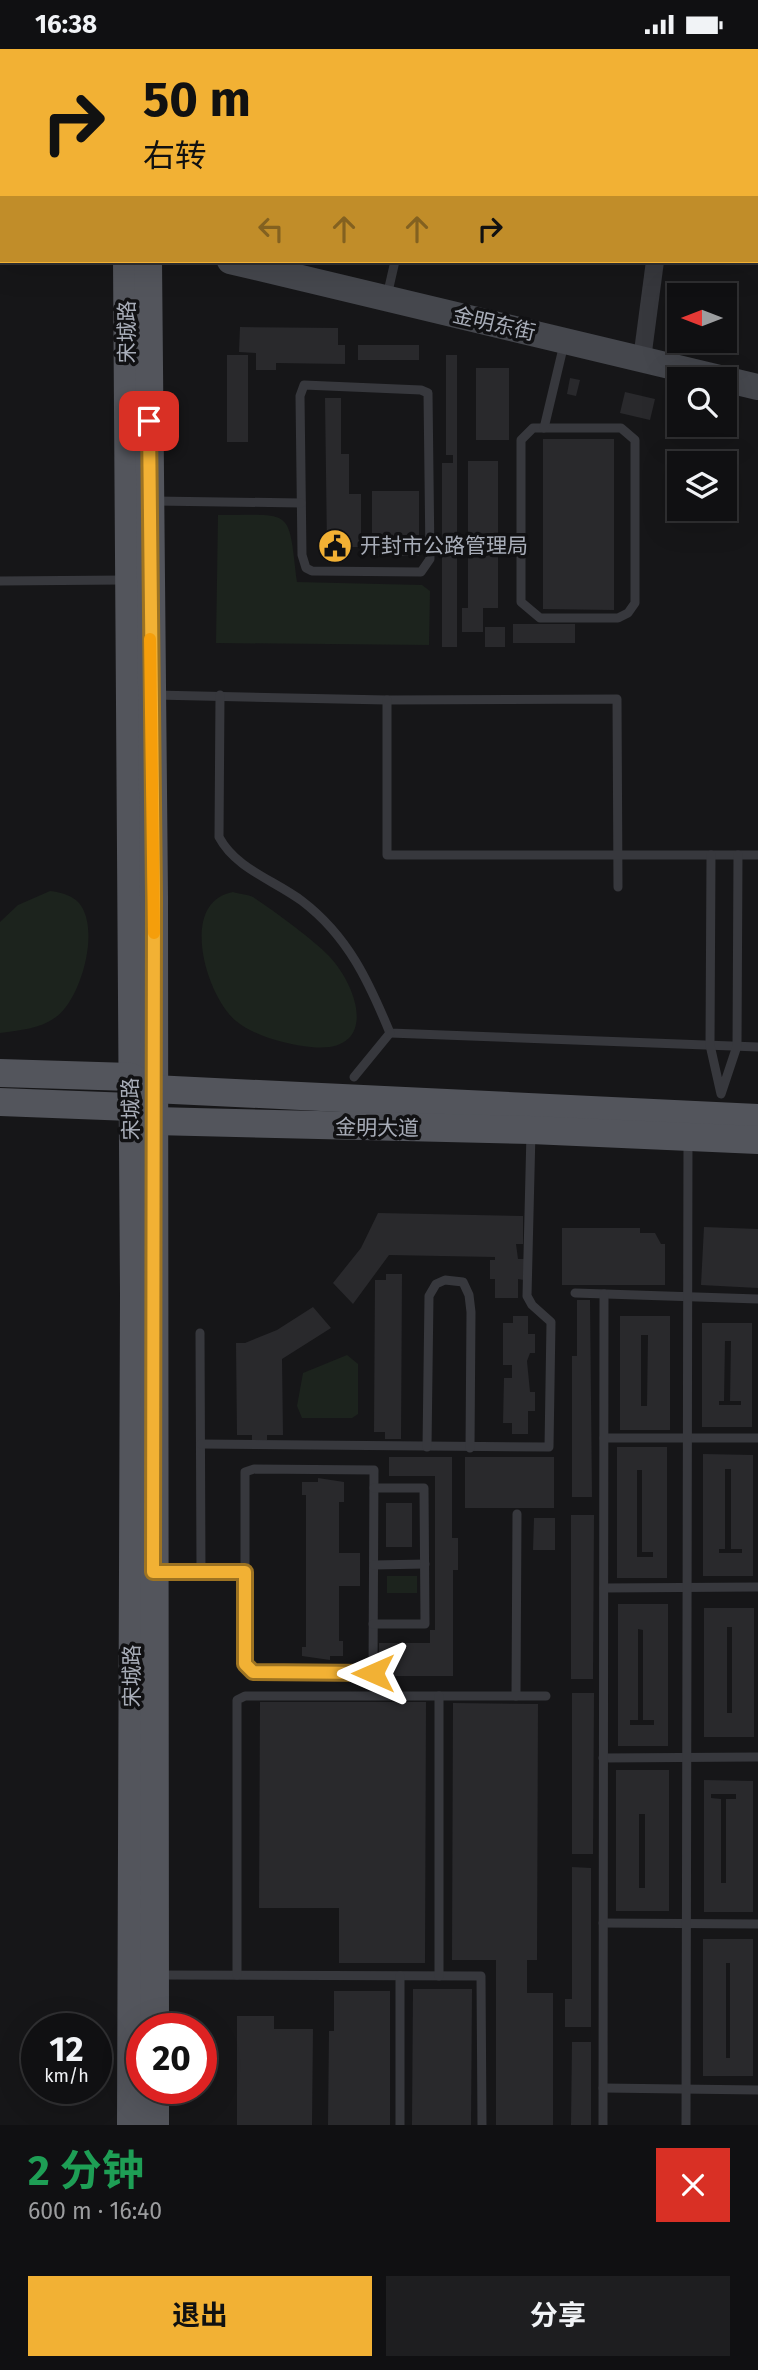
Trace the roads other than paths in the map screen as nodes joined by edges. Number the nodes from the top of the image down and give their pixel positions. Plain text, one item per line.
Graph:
1 (127, 263) edge
2 (148, 263) edge
3 (238, 263) edge
4 (395, 263) edge
5 (655, 263) edge
6 (387, 298) junction
7 (565, 341) junction
8 (642, 359) junction
9 (758, 387) edge
10 (544, 428) junction
11 (149, 501) junction
12 (301, 503) junction
13 (130, 580) junction
14 (0, 581) edge
15 (150, 695) junction
16 (220, 695) junction
17 (387, 700) junction
18 (618, 854) junction
19 (711, 855) junction
20 (738, 855) junction
21 (758, 855) edge
22 (618, 887) dead end
23 (390, 1033) junction
24 (710, 1045) junction
25 (737, 1046) junction
26 (758, 1047) edge
27 (0, 1073) edge
28 (354, 1077) dead end
29 (142, 1083) junction
30 (0, 1102) edge
31 (720, 1105) junction
32 (142, 1114) junction
33 (758, 1118) edge
34 (531, 1130) junction
35 (688, 1136) junction
36 (758, 1140) edge
37 (575, 1293) dead end
38 (604, 1294) junction
39 (685, 1297) junction
40 (758, 1299) edge
41 (200, 1333) dead end
42 (604, 1438) junction
43 (685, 1438) junction
44 (758, 1438) edge
45 (201, 1444) junction
46 (428, 1447) junction
47 (470, 1448) junction
48 (374, 1488) junction
49 (517, 1514) dead end
50 (425, 1564) junction
51 (374, 1565) junction
52 (153, 1572) junction
53 (201, 1572) junction
54 (245, 1572) junction
55 (604, 1587) junction
56 (685, 1587) junction
57 (758, 1587) edge
58 (373, 1624) junction
59 (439, 1696) junction
60 (516, 1696) junction
61 (546, 1696) dead end
62 (758, 1757) edge
63 (604, 1758) junction
64 (686, 1758) junction
65 (603, 1923) junction
66 (686, 1923) junction
67 (758, 1924) edge
68 (154, 1975) junction
69 (237, 1975) junction
70 (400, 1976) junction
71 (439, 1976) junction
72 (155, 2013) edge
73 (603, 2088) junction
74 (686, 2089) junction
75 (758, 2090) edge
76 (155, 2104) edge
77 (131, 2125) edge
78 (155, 2125) edge
79 (400, 2125) edge
80 (482, 2125) edge
81 (603, 2125) edge
82 (686, 2125) edge

1 - 13 main road, 宋城路
2 - 11 main road, 宋城路
3 - 6 street, 金明东街
4 - 6 lane
5 - 8 street
6 - 7 street, 金明东街
7 - 8 street, 金明东街
7 - 10 lane
8 - 9 street, 金明东街
10 - 10 lane
11 - 12 lane
11 - 15 main road, 宋城路
12 - 12 lane
13 - 14 lane
13 - 29 main road, 宋城路
15 - 16 lane
15 - 29 main road, 宋城路
16 - 17 lane
16 - 23 lane
17 - 18 lane
17 - 18 lane
18 - 19 lane
18 - 22 lane
19 - 20 lane
19 - 24 lane
20 - 21 lane
20 - 25 lane
23 - 24 lane
23 - 28 lane
24 - 25 lane
24 - 31 lane
25 - 26 lane
25 - 31 lane
27 - 29 main road, 金明大道
29 - 31 main road, 金明大道
29 - 32 main road, 宋城路
30 - 32 main road, 金明大道
31 - 33 main road, 金明大道
32 - 34 main road, 金明大道
32 - 52 main road, 宋城路
32 - 77 main road, 宋城路
34 - 35 main road, 金明大道
34 - 47 lane
35 - 36 main road, 金明大道
35 - 39 lane
37 - 38 lane
38 - 39 lane
38 - 42 lane
39 - 40 lane
39 - 43 lane
41 - 45 lane
42 - 43 lane
42 - 55 lane
43 - 44 lane
43 - 56 lane
45 - 46 lane
45 - 53 lane
46 - 47 lane
46 - 47 lane
48 - 50 lane
48 - 51 lane
48 - 54 lane
49 - 60 lane
50 - 51 lane
50 - 58 lane
51 - 58 lane
52 - 53 lane
52 - 68 main road, 宋城路
53 - 54 lane
54 - 58 lane
55 - 56 lane
55 - 63 lane
56 - 57 lane
56 - 64 lane
59 - 60 lane
59 - 69 lane
59 - 71 lane
60 - 61 lane
62 - 64 lane
63 - 64 lane
63 - 65 lane
64 - 66 lane
65 - 66 lane
65 - 73 lane
66 - 67 lane
66 - 74 lane
68 - 69 lane
68 - 72 main road, 宋城路
69 - 70 lane
70 - 71 lane
70 - 79 lane
71 - 80 lane
73 - 74 lane
73 - 81 lane
74 - 75 lane
74 - 82 lane
76 - 78 main road

